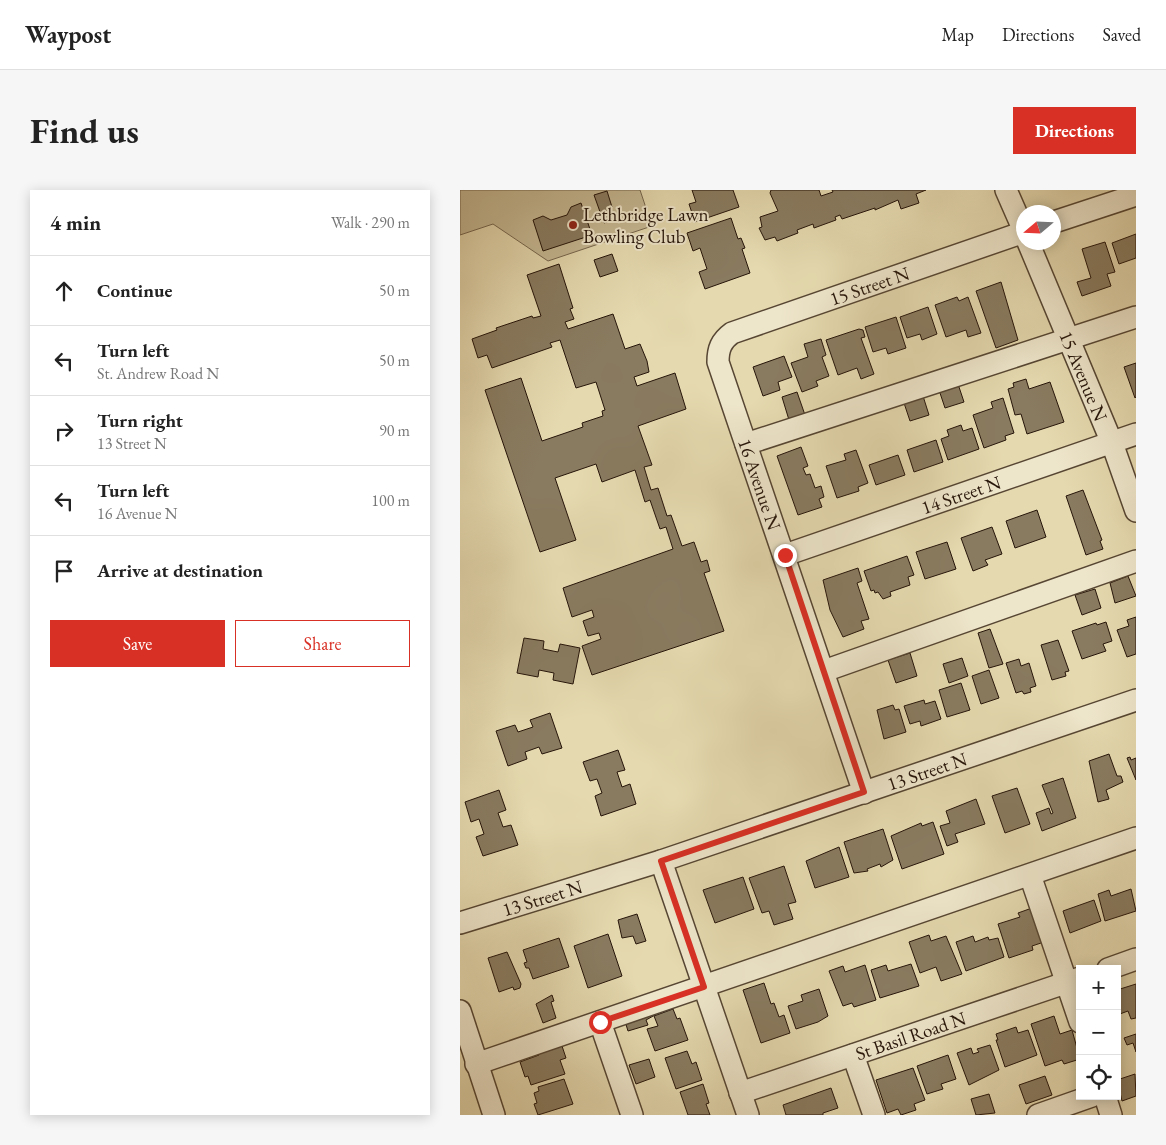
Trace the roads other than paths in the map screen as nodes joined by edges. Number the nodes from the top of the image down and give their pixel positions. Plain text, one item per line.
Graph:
1 (1006, 190) edge
2 (1136, 195) edge
3 (1016, 213) edge
4 (1061, 220) edge
5 (1016, 234) edge
6 (1031, 250) edge
7 (1136, 317) edge
8 (1069, 340) junction
9 (720, 345) joint
10 (1136, 434) edge
11 (1112, 442) junction
12 (746, 444) junction
13 (1136, 511) edge
14 (785, 555) junction
15 (1136, 561) edge
16 (824, 670) junction
17 (1136, 700) edge
18 (864, 792) junction
19 (1136, 838) edge
20 (661, 861) junction
21 (1030, 875) junction
22 (460, 923) edge
23 (1136, 959) edge
24 (1119, 965) edge
25 (1073, 980) edge
26 (704, 987) junction
27 (1078, 1010) edge
28 (460, 1011) edge
29 (600, 1022) junction
30 (469, 1054) edge
31 (853, 1055) junction
32 (740, 1093) junction
33 (1081, 1100) edge
34 (1105, 1100) edge
35 (494, 1115) edge
36 (632, 1115) edge
37 (748, 1115) edge
38 (874, 1115) edge
39 (1038, 1115) edge
40 (1111, 1115) edge

1 - 3 street
2 - 4 street
5 - 9 street, 15 Street N
6 - 8 street, 15 Avenue N
7 - 8 street
8 - 11 street, 15 Avenue N
8 - 12 street
9 - 12 street, 16 Avenue N
10 - 11 street, 14 Street N
11 - 13 street, 15 Avenue N
11 - 14 street, 14 Street N
12 - 14 street, 16 Avenue N
14 - 16 street, 16 Avenue N
15 - 16 street
16 - 18 street, 16 Avenue N
17 - 18 street, 13 Street N
18 - 20 street, 13 Street N
19 - 21 street
20 - 22 street, 13 Street N
20 - 26 street
21 - 25 street
21 - 26 street
23 - 24 street
25 - 27 street
25 - 31 street, St Basil Road N
26 - 29 street
26 - 32 street
28 - 30 street
29 - 30 street
29 - 36 street
30 - 35 street
31 - 32 street, St Basil Road N
31 - 38 street
32 - 37 street
33 - 39 street
34 - 40 street

